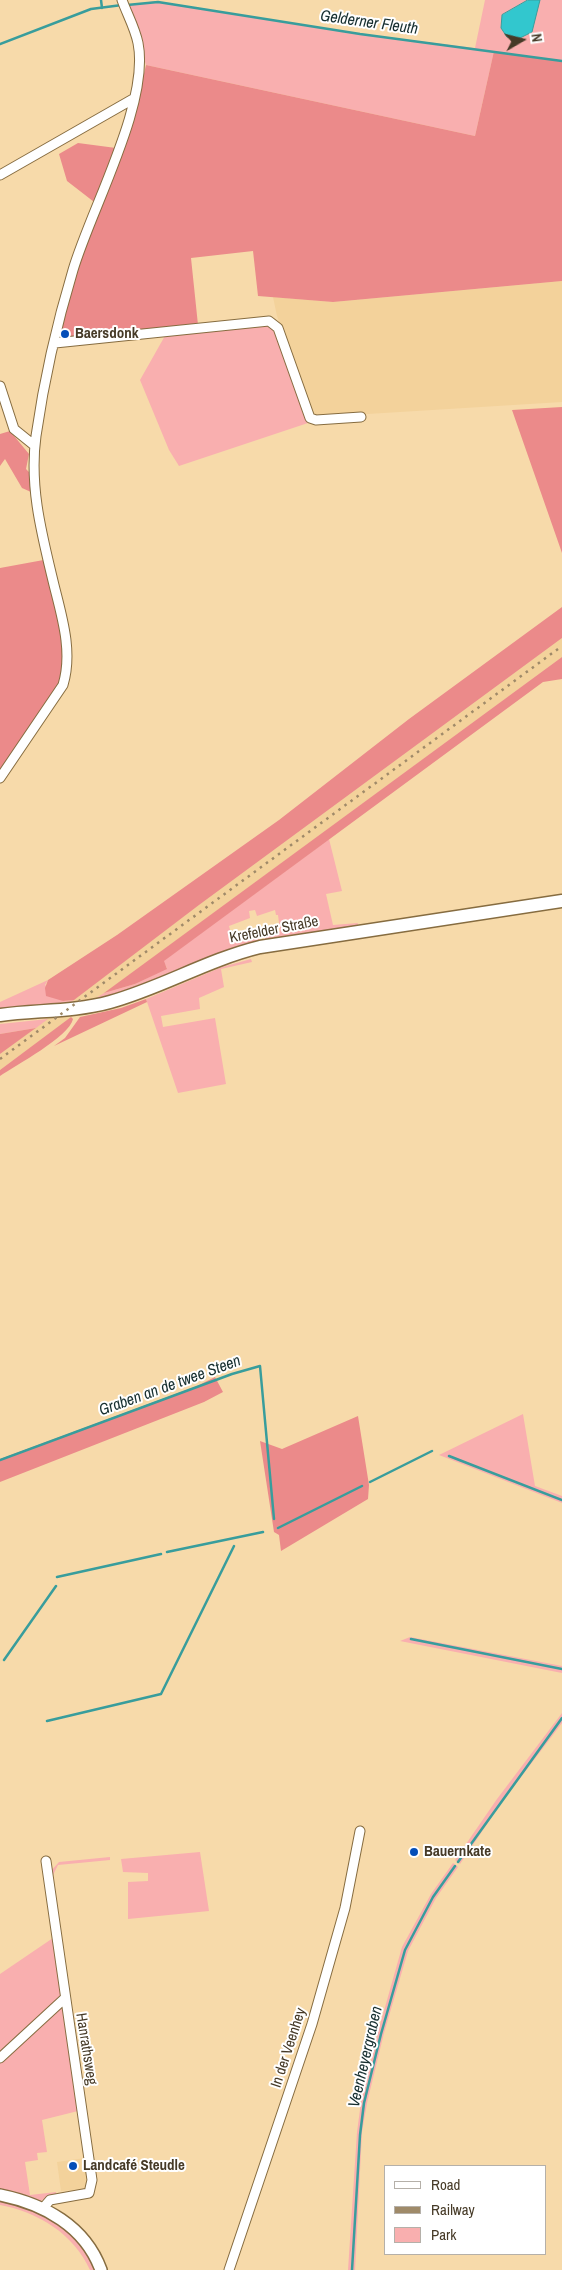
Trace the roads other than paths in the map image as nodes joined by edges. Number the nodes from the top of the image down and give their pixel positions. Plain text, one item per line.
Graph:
1 (122, 0) edge
2 (133, 100) junction
3 (0, 175) edge
4 (55, 343) junction
5 (0, 386) edge
6 (361, 417) dead end
7 (35, 446) junction
8 (0, 778) edge
9 (562, 901) edge
10 (0, 1015) edge
11 (360, 1831) dead end
12 (46, 1861) dead end
13 (64, 1999) junction
14 (0, 2058) edge
15 (0, 2195) edge
16 (44, 2207) junction
17 (101, 2270) edge
18 (230, 2270) edge

1 - 2 street
2 - 3 street
2 - 4 street
4 - 6 street
4 - 7 street
5 - 7 street
7 - 8 street
9 - 10 main road, Krefelder Straße
11 - 18 street, In der Veenhey
12 - 13 street, Hanrathsweg
13 - 14 street
13 - 16 street, Hanrathsweg
15 - 16 street
16 - 17 street

